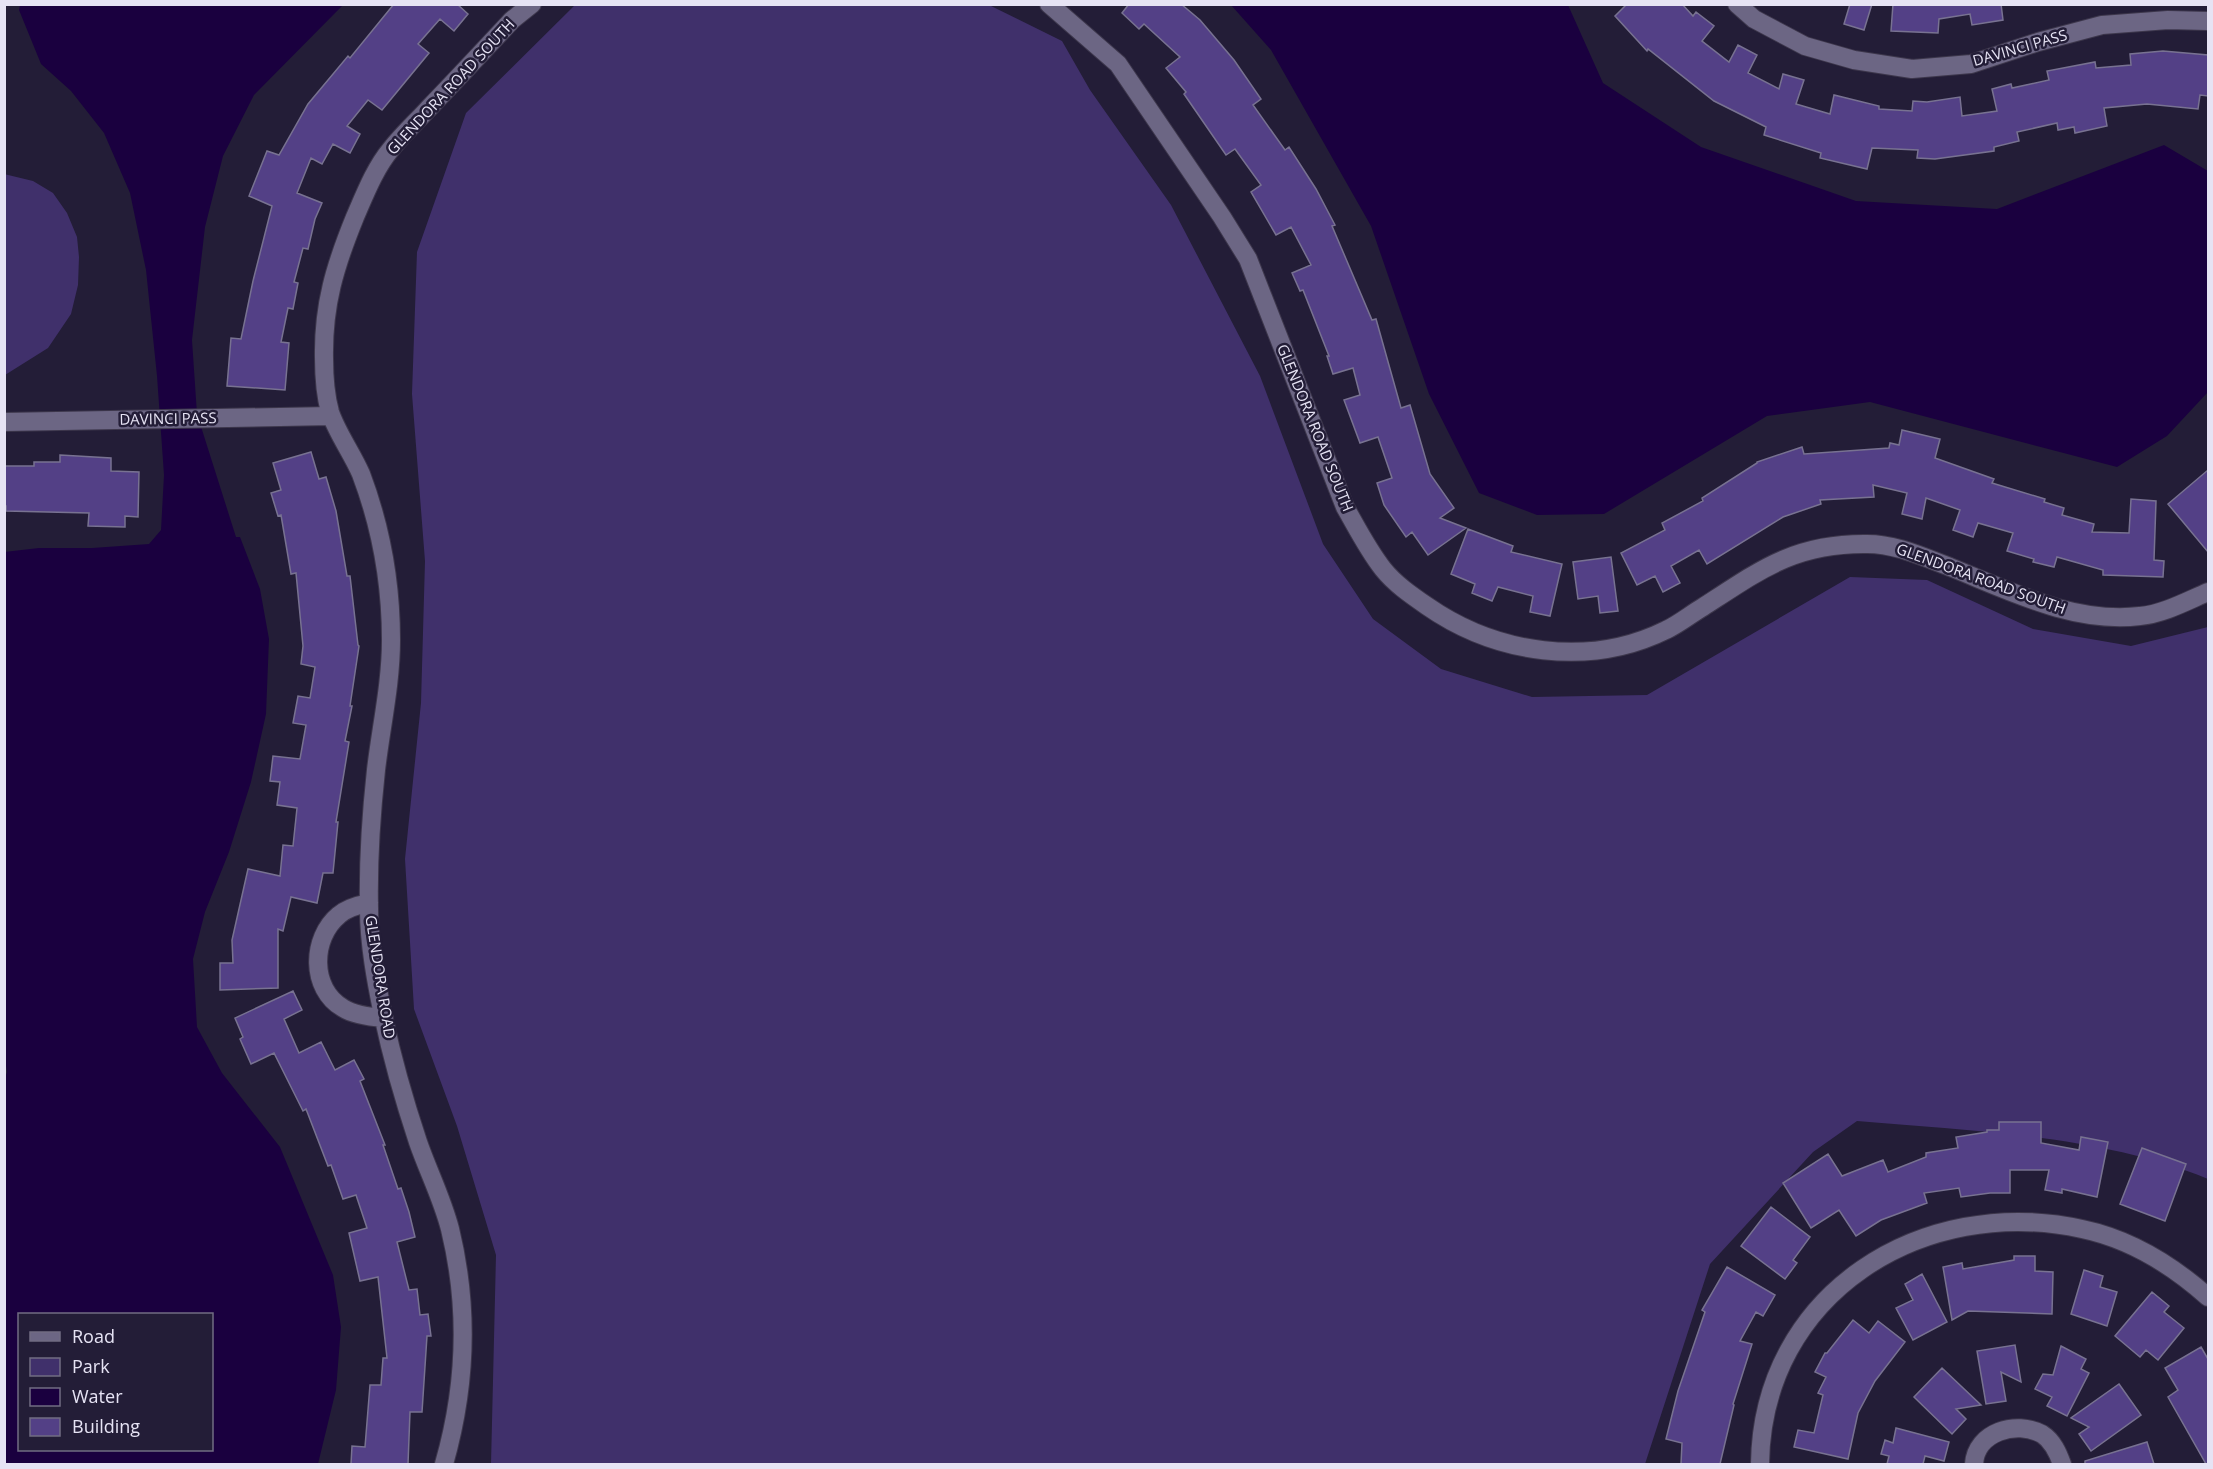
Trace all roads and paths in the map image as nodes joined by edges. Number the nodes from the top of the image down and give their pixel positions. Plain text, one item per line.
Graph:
1 (532, 4) edge
2 (1049, 4) edge
3 (1737, 4) edge
4 (2208, 21) edge
5 (331, 416) junction
6 (4, 422) edge
7 (2208, 592) edge
8 (369, 903) junction
9 (384, 1018) junction
10 (2208, 1297) edge
11 (444, 1464) edge
12 (1760, 1464) edge
13 (1974, 1464) edge
14 (2062, 1464) edge

1 - 5 street, GLENDORA ROAD SOUTH
2 - 7 street, GLENDORA ROAD SOUTH
3 - 4 street, DAVINCI PASS
5 - 6 street, DAVINCI PASS
5 - 8 street, GLENDORA ROAD
8 - 9 street, GLENDORA ROAD
8 - 9 street
9 - 11 street, GLENDORA ROAD
10 - 12 street
13 - 14 street

